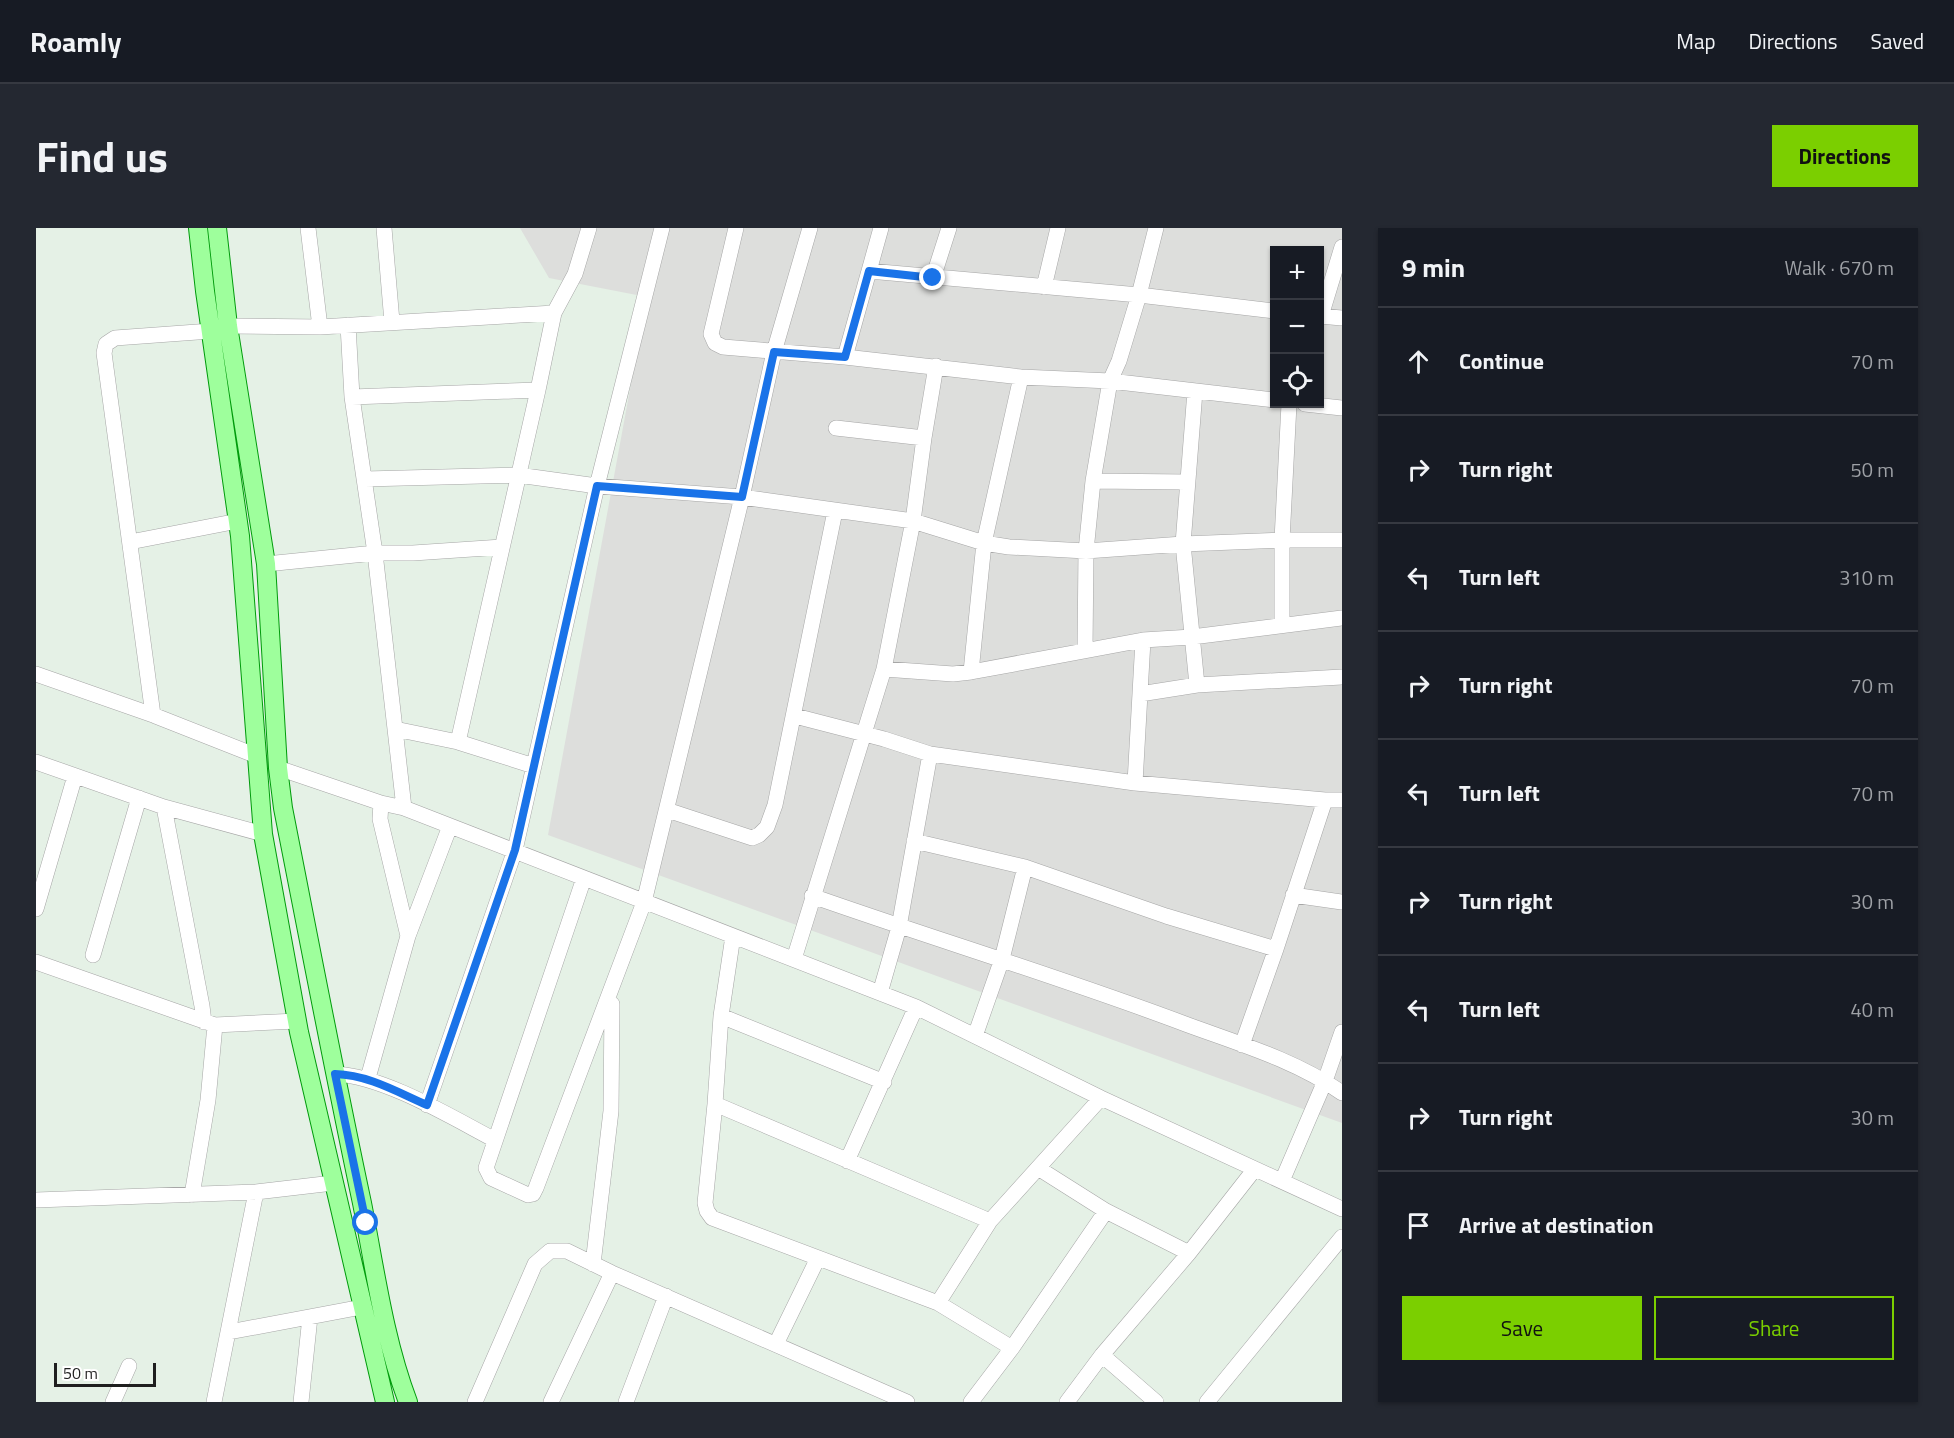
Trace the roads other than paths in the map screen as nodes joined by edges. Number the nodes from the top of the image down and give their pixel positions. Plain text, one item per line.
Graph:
1 (198, 228) edge
2 (217, 228) edge
3 (308, 228) edge
4 (384, 228) edge
5 (589, 228) edge
6 (662, 228) edge
7 (736, 228) edge
8 (810, 228) edge
9 (881, 228) edge
10 (949, 228) edge
11 (1058, 228) edge
12 (1156, 228) edge
13 (1342, 247) edge
14 (869, 271) junction
15 (933, 278) junction
16 (1044, 287) junction
17 (1139, 295) junction
18 (1324, 303) edge
19 (1270, 309) edge
20 (554, 313) junction
21 (1324, 316) edge
22 (1342, 318) edge
23 (392, 322) junction
24 (348, 325) junction
25 (320, 327) junction
26 (219, 329) junction
27 (774, 352) junction
28 (845, 357) junction
29 (936, 366) junction
30 (1021, 377) junction
31 (1110, 381) junction
32 (538, 390) junction
33 (1195, 391) junction
34 (352, 398) junction
35 (1270, 399) edge
36 (1324, 406) edge
37 (1289, 408) edge
38 (1342, 408) edge
39 (836, 428) dead end
40 (924, 438) junction
41 (518, 475) junction
42 (364, 478) junction
43 (1093, 481) junction
44 (1186, 483) junction
45 (597, 486) junction
46 (742, 497) junction
47 (835, 511) junction
48 (238, 521) junction
49 (914, 521) junction
50 (1282, 540) junction
51 (1342, 540) edge
52 (130, 542) junction
53 (984, 543) junction
54 (1183, 543) junction
55 (502, 547) junction
56 (1086, 551) junction
57 (375, 553) junction
58 (266, 564) junction
59 (1342, 618) edge
60 (1282, 625) junction
61 (1192, 638) junction
62 (1143, 640) junction
63 (1085, 649) junction
64 (884, 669) junction
65 (971, 672) junction
66 (36, 674) edge
67 (1342, 677) edge
68 (1197, 686) junction
69 (1140, 693) junction
70 (153, 715) junction
71 (795, 716) junction
72 (395, 729) junction
73 (864, 735) junction
74 (458, 742) junction
75 (930, 754) junction
76 (257, 756) junction
77 (36, 762) edge
78 (534, 766) junction
79 (278, 768) junction
80 (75, 776) junction
81 (1135, 783) junction
82 (139, 798) junction
83 (1325, 800) junction
84 (1342, 800) edge
85 (381, 803) junction
86 (164, 807) junction
87 (404, 807) junction
88 (667, 810) junction
89 (450, 826) junction
90 (263, 834) junction
91 (914, 842) junction
92 (515, 850) junction
93 (1025, 867) junction
94 (584, 878) junction
95 (1293, 895) junction
96 (812, 896) junction
97 (644, 902) junction
98 (1342, 902) edge
99 (36, 909) edge
100 (899, 927) junction
101 (408, 936) junction
102 (734, 936) junction
103 (1276, 949) junction
104 (93, 955) dead end
105 (794, 959) junction
106 (1002, 959) junction
107 (36, 962) edge
108 (612, 992) junction
109 (880, 993) junction
110 (916, 1007) junction
111 (721, 1016) junction
112 (297, 1021) junction
113 (210, 1024) junction
114 (1342, 1032) edge
115 (975, 1036) junction
116 (1242, 1045) junction
117 (335, 1074) junction
118 (368, 1078) junction
119 (1325, 1081) junction
120 (884, 1082) junction
121 (1342, 1093) edge
122 (1101, 1098) junction
123 (715, 1104) junction
124 (427, 1105) junction
125 (495, 1140) junction
126 (847, 1161) junction
127 (1038, 1168) junction
128 (1254, 1170) junction
129 (1282, 1181) junction
130 (333, 1183) junction
131 (256, 1192) junction
132 (192, 1195) junction
133 (36, 1200) edge
134 (1342, 1209) edge
135 (1106, 1211) junction
136 (990, 1221) junction
137 (1342, 1237) edge
138 (1189, 1253) junction
139 (818, 1258) junction
140 (593, 1264) junction
141 (612, 1273) junction
142 (666, 1296) junction
143 (938, 1303) junction
144 (362, 1307) junction
145 (310, 1317) junction
146 (229, 1332) junction
147 (776, 1344) junction
148 (1012, 1348) junction
149 (1102, 1355) junction
150 (129, 1366) dead end
151 (629, 1401) edge
152 (113, 1402) edge
153 (214, 1402) edge
154 (301, 1402) edge
155 (385, 1402) edge
156 (408, 1402) edge
157 (475, 1402) edge
158 (551, 1402) edge
159 (907, 1402) edge
160 (971, 1402) edge
161 (1067, 1402) edge
162 (1156, 1402) edge
163 (1207, 1402) edge

1 - 26 main road
2 - 26 main road
3 - 25 street
4 - 23 street
5 - 20 street
6 - 45 street
7 - 27 street
8 - 27 street
9 - 14 street
10 - 15 street
11 - 16 street
12 - 17 street
13 - 18 street
14 - 15 street
14 - 28 street
15 - 16 street
16 - 17 street
17 - 19 street
17 - 31 street
20 - 23 street
20 - 32 street
21 - 22 street
23 - 24 street
24 - 25 street
24 - 34 street
25 - 26 street
26 - 48 main road
26 - 52 street
26 - 58 main road
27 - 28 street
27 - 46 street
28 - 29 street
29 - 30 street
29 - 40 street
30 - 31 street
30 - 53 street
31 - 33 street
31 - 43 street
32 - 34 street
32 - 41 street
33 - 35 street
33 - 44 street
34 - 42 street
36 - 38 street
37 - 50 street
39 - 40 street
40 - 49 street
41 - 42 street
41 - 45 street
41 - 55 street
42 - 57 street
43 - 44 street
43 - 56 street
44 - 54 street
45 - 46 street
45 - 78 street
46 - 47 street
46 - 88 street
47 - 49 street
47 - 71 street
48 - 52 street
48 - 76 main road
49 - 53 street
49 - 64 street
50 - 51 street
50 - 54 street
50 - 60 street
52 - 70 street
53 - 56 street
53 - 65 street
54 - 56 street
54 - 61 street
55 - 57 street
55 - 74 street
56 - 63 street
57 - 58 street
57 - 72 street
58 - 79 main road
59 - 60 street
60 - 61 street
61 - 62 street
61 - 68 street
62 - 63 street
62 - 69 street
63 - 65 street
64 - 65 street
64 - 73 street
66 - 70 street
67 - 68 street
68 - 69 street
69 - 81 street
70 - 76 street
71 - 73 street
71 - 88 street
72 - 74 street
72 - 87 street
73 - 75 street
73 - 96 street
74 - 78 street
75 - 81 street
75 - 91 street
76 - 90 main road
77 - 80 street
78 - 92 street
79 - 85 street
79 - 117 main road
80 - 82 street
80 - 99 street
81 - 83 street
82 - 86 street
82 - 104 street
83 - 84 street
83 - 95 street
85 - 87 street
85 - 101 street
86 - 90 street
86 - 113 street
87 - 89 street
88 - 97 street
89 - 92 street
89 - 101 street
90 - 112 main road
91 - 93 street
91 - 100 street
92 - 94 street
92 - 124 street
93 - 103 street
93 - 106 street
94 - 97 street
94 - 125 street
95 - 98 street
95 - 103 street
96 - 100 street
96 - 105 street
97 - 102 street
97 - 108 street
100 - 106 street
100 - 109 street
101 - 118 street
102 - 105 street
102 - 111 street
103 - 116 street
105 - 109 street
106 - 115 street
106 - 116 street
107 - 113 street
108 - 125 street
108 - 140 street
109 - 110 street
110 - 115 street
110 - 120 street
111 - 120 street
111 - 123 street
112 - 113 street
112 - 130 main road
113 - 132 street
114 - 119 street
115 - 122 street
116 - 119 street
117 - 118 street
117 - 156 main road
118 - 124 street
119 - 121 street
119 - 129 street
120 - 126 street
122 - 127 street
122 - 128 street
123 - 126 street
123 - 139 street
124 - 125 street
126 - 136 street
127 - 135 street
127 - 136 street
128 - 129 street
128 - 138 street
129 - 134 street
130 - 131 street
130 - 144 main road
131 - 132 street
131 - 146 street
132 - 133 street
135 - 138 street
135 - 148 street
136 - 143 street
137 - 163 street
138 - 149 street
139 - 143 street
139 - 147 street
140 - 141 street
140 - 157 street
141 - 142 street
141 - 158 street
142 - 147 street
142 - 151 street
143 - 148 street
144 - 145 street
144 - 155 main road
145 - 146 street
145 - 154 street
146 - 153 street
147 - 159 street
148 - 160 street
149 - 161 street
149 - 162 street
150 - 152 street

